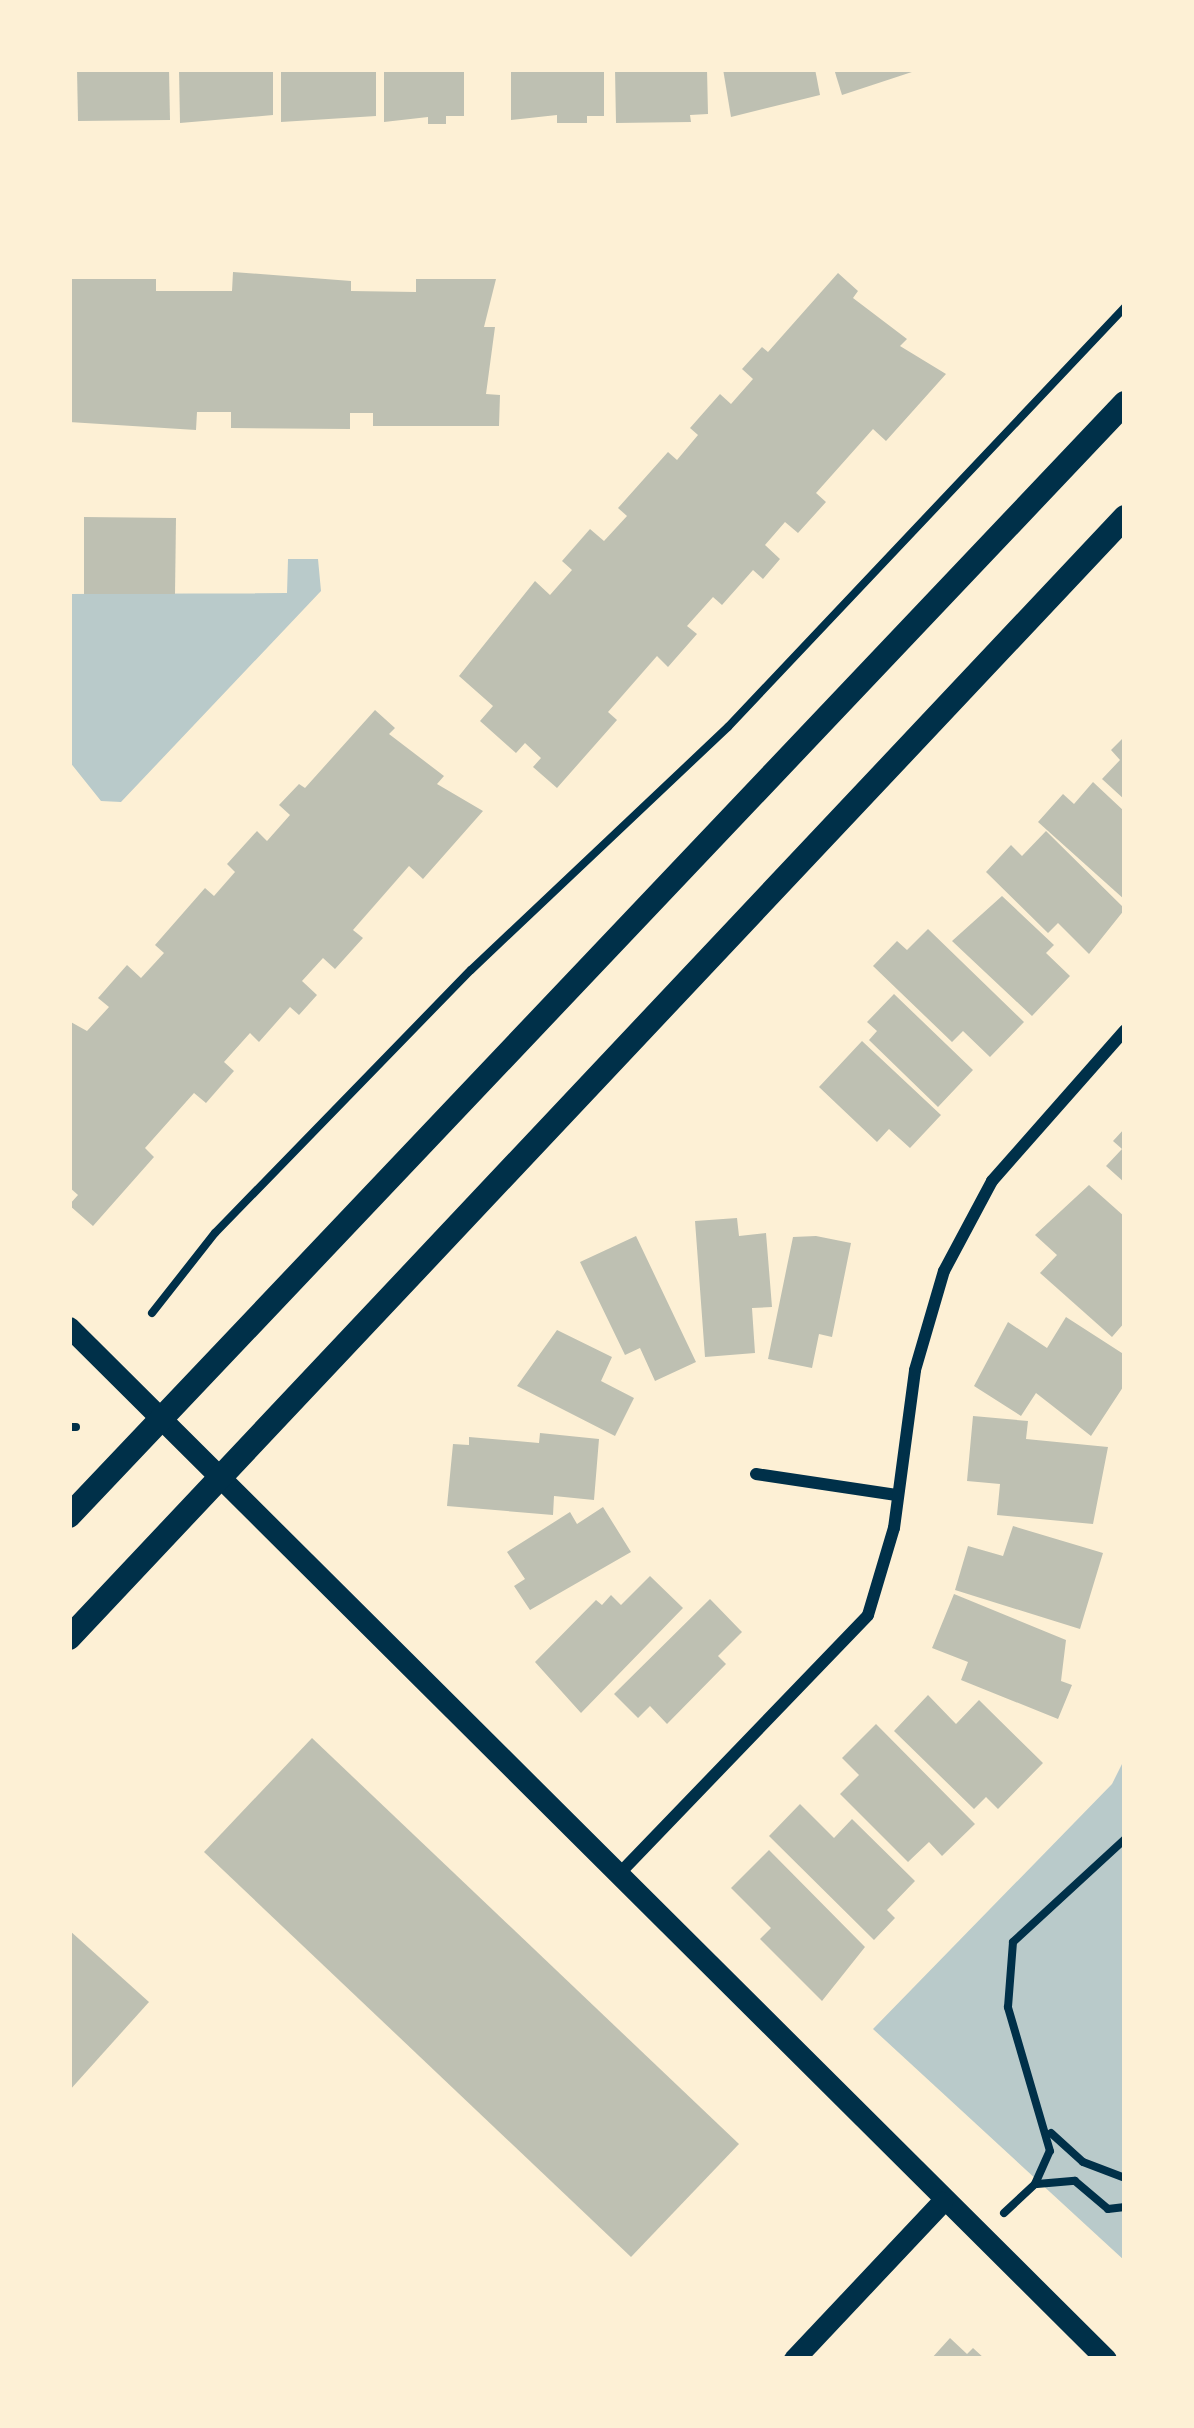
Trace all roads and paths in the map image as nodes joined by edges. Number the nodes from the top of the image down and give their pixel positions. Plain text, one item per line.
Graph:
1 (1125, 307) edge
2 (1125, 403) edge
3 (1125, 517) edge
4 (1125, 1030) edge
5 (152, 1313) dead end
6 (69, 1327) edge
7 (160, 1418) junction
8 (217, 1474) junction
9 (756, 1474) dead end
10 (896, 1496) junction
11 (69, 1516) edge
12 (69, 1638) edge
13 (1125, 1839) edge
14 (619, 1874) junction
15 (1048, 2131) junction
16 (1125, 2177) edge
17 (1035, 2184) junction
18 (941, 2202) junction
19 (1125, 2207) edge
20 (1003, 2214) dead end
21 (794, 2359) edge
22 (1106, 2359) edge

1 - 5 path
2 - 7 main road
3 - 8 main road
4 - 10 street
6 - 7 street
7 - 8 street
7 - 11 main road
8 - 12 main road
8 - 14 street
9 - 10 street
10 - 14 street
13 - 15 path
14 - 18 street
15 - 16 path
15 - 17 path
17 - 19 path
17 - 20 path
18 - 21 street
18 - 22 street

